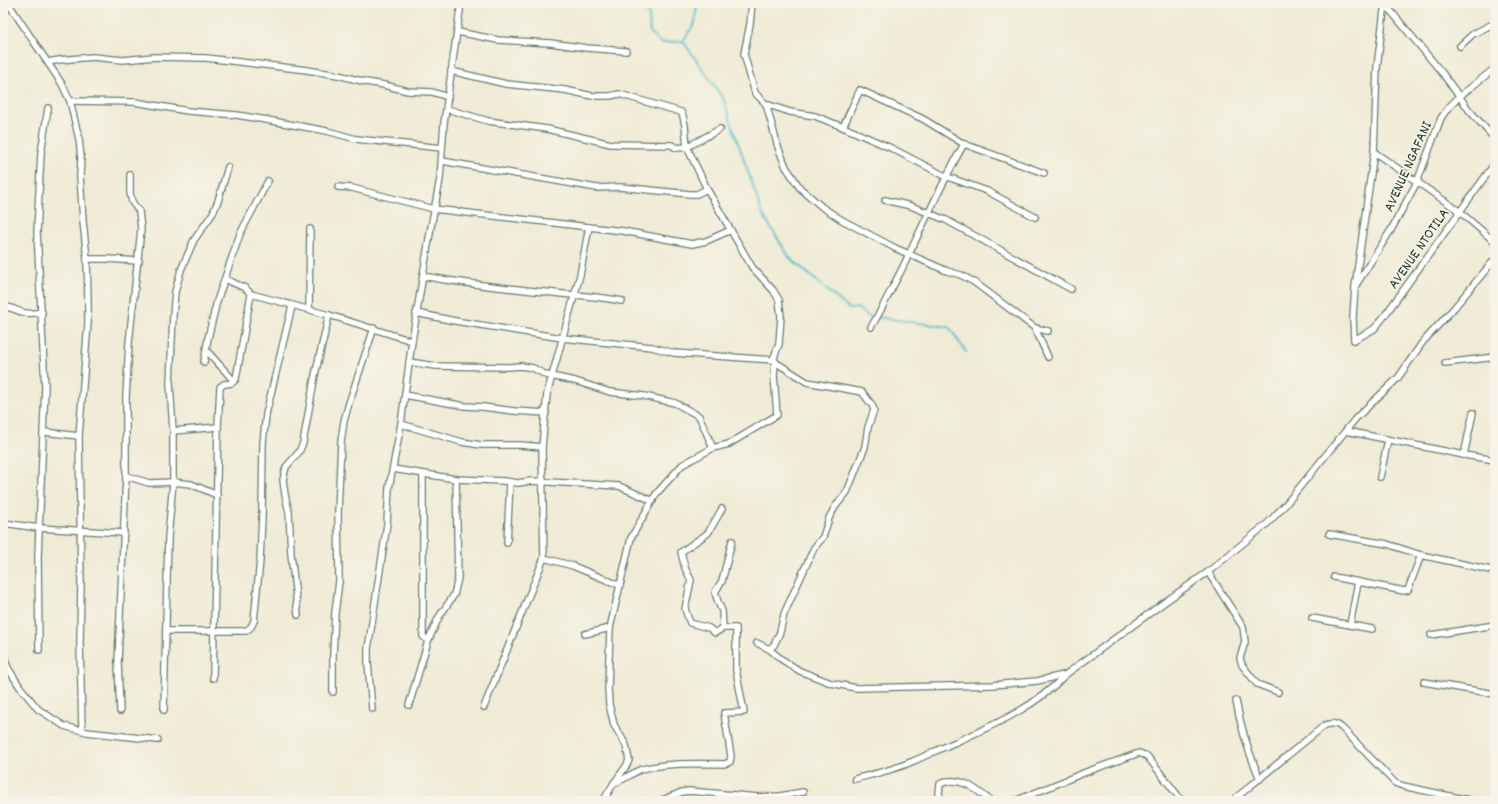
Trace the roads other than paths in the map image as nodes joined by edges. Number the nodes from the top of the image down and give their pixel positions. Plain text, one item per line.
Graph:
1 (8, 3) edge
2 (462, 3) edge
3 (752, 3) edge
4 (1385, 4) edge
5 (1495, 23) edge
6 (458, 32) junction
7 (1460, 46) dead end
8 (626, 51) dead end
9 (48, 62) junction
10 (1495, 68) edge
11 (451, 71) junction
12 (448, 96) junction
13 (1459, 97) junction
14 (70, 101) junction
15 (766, 104) junction
16 (48, 108) dead end
17 (447, 109) junction
18 (843, 127) junction
19 (720, 129) dead end
20 (1495, 139) edge
21 (964, 144) junction
22 (687, 147) junction
23 (442, 148) junction
24 (1374, 152) junction
25 (442, 161) junction
26 (1495, 163) edge
27 (228, 167) dead end
28 (1044, 173) dead end
29 (130, 175) dead end
30 (946, 176) junction
31 (268, 181) dead end
32 (1417, 182) junction
33 (338, 187) dead end
34 (707, 189) junction
35 (885, 200) dead end
36 (434, 209) junction
37 (1459, 211) junction
38 (928, 214) junction
39 (1035, 217) dead end
40 (589, 227) junction
41 (310, 229) dead end
42 (731, 230) junction
43 (1495, 242) edge
44 (909, 254) junction
45 (87, 259) junction
46 (1495, 259) edge
47 (139, 261) junction
48 (423, 276) junction
49 (226, 279) junction
50 (1355, 287) junction
51 (1071, 289) dead end
52 (251, 294) junction
53 (574, 295) junction
54 (622, 301) dead end
55 (292, 306) junction
56 (3, 308) edge
57 (309, 310) junction
58 (42, 312) junction
59 (416, 313) junction
60 (329, 314) junction
61 (871, 326) dead end
62 (374, 328) junction
63 (1035, 328) junction
64 (1048, 332) dead end
65 (562, 338) junction
66 (412, 340) junction
67 (206, 350) junction
68 (1048, 357) dead end
69 (1495, 357) edge
70 (775, 361) junction
71 (204, 362) dead end
72 (409, 362) junction
73 (1445, 363) dead end
74 (552, 376) junction
75 (234, 381) junction
76 (405, 395) junction
77 (546, 413) junction
78 (1473, 413) dead end
79 (401, 424) junction
80 (218, 428) junction
81 (173, 431) junction
82 (1346, 431) junction
83 (44, 432) junction
84 (80, 436) junction
85 (1388, 440) junction
86 (542, 448) junction
87 (713, 448) junction
88 (1464, 455) junction
89 (1495, 460) edge
90 (393, 469) junction
91 (423, 474) junction
92 (126, 476) junction
93 (1380, 477) dead end
94 (456, 479) junction
95 (173, 482) junction
96 (510, 482) junction
97 (542, 482) junction
98 (216, 495) junction
99 (653, 501) junction
100 (722, 510) dead end
101 (3, 523) edge
102 (39, 528) junction
103 (80, 530) junction
104 (124, 533) junction
105 (1329, 534) dead end
106 (732, 541) dead end
107 (507, 543) dead end
108 (1421, 555) junction
109 (544, 558) junction
110 (1495, 571) edge
111 (1208, 572) junction
112 (1334, 577) dead end
113 (1358, 582) junction
114 (619, 585) junction
115 (298, 615) dead end
116 (1312, 618) dead end
117 (1350, 625) junction
118 (1495, 625) edge
119 (610, 628) junction
120 (723, 628) junction
121 (1372, 629) dead end
122 (215, 631) junction
123 (166, 632) junction
124 (585, 634) dead end
125 (1431, 635) dead end
126 (428, 642) junction
127 (757, 644) dead end
128 (769, 649) junction
129 (39, 650) dead end
130 (3, 653) edge
131 (1065, 675) junction
132 (213, 678) dead end
133 (1424, 682) dead end
134 (333, 692) dead end
135 (1278, 692) dead end
136 (1495, 694) edge
137 (1236, 701) dead end
138 (409, 705) dead end
139 (484, 707) dead end
140 (372, 709) dead end
141 (164, 710) dead end
142 (120, 711) dead end
143 (82, 730) junction
144 (158, 740) dead end
145 (855, 779) dead end
146 (1260, 779) junction
147 (614, 783) junction
148 (803, 792) dead end
149 (603, 801) edge
150 (660, 801) edge
151 (941, 801) edge
152 (991, 801) edge
153 (1015, 801) edge
154 (1182, 801) edge
155 (1232, 801) edge
156 (1473, 801) edge

1 - 9 street
2 - 6 street
3 - 15 street
4 - 13 street
4 - 24 street
5 - 7 street
6 - 8 street
6 - 11 street
9 - 12 street
9 - 14 street
10 - 13 street, AVENUE NGAFANI
11 - 12 street
11 - 22 street
12 - 17 street
13 - 20 street
13 - 32 street, AVENUE NGAFANI
14 - 23 street
14 - 45 street
15 - 18 street
15 - 44 street
16 - 58 street
17 - 22 street
17 - 23 street
18 - 21 street
18 - 30 street
19 - 22 street
21 - 28 street
21 - 30 street
22 - 34 street
23 - 25 street
24 - 32 street
24 - 50 street
25 - 34 street
25 - 36 street
26 - 37 street, AVENUE NTOTILA
27 - 81 street
29 - 47 street
30 - 38 street
30 - 39 street
31 - 49 street
32 - 37 street
32 - 50 street, AVENUE NGAFANI
33 - 36 street
34 - 42 street
35 - 38 street
36 - 40 street
36 - 48 street
37 - 43 street
37 - 50 street, AVENUE NTOTILA
38 - 44 street
38 - 51 street
40 - 42 street
40 - 53 street
41 - 57 street
42 - 70 street
44 - 61 street
44 - 63 street
45 - 47 street
45 - 84 street
46 - 82 street
47 - 92 street
48 - 53 street
48 - 59 street
49 - 52 street
49 - 67 street
52 - 55 street
52 - 75 street
53 - 54 street
53 - 65 street
55 - 57 street
55 - 122 street
56 - 58 street
57 - 60 street
58 - 83 street
59 - 65 street
59 - 66 street
60 - 62 street
60 - 115 street
62 - 66 street
62 - 134 street
63 - 64 street
63 - 68 street
65 - 70 street
65 - 74 street
66 - 72 street
67 - 71 street
67 - 75 street
69 - 73 street
70 - 87 street
70 - 128 street
72 - 74 street
72 - 76 street
74 - 77 street
74 - 87 street
75 - 80 street
76 - 77 street
76 - 79 street
77 - 86 street
78 - 88 street
79 - 86 street
79 - 90 street
80 - 81 street
80 - 98 street
81 - 95 street
82 - 85 street
82 - 111 street
83 - 84 street
83 - 102 street
84 - 103 street
85 - 88 street
85 - 93 street
86 - 97 street
87 - 99 street
88 - 89 street
90 - 91 street
90 - 140 street
91 - 94 street
91 - 126 street
92 - 95 street
92 - 104 street
94 - 96 street
94 - 126 street
95 - 98 street
95 - 123 street
96 - 97 street
96 - 107 street
97 - 99 street
97 - 109 street
98 - 122 street
99 - 114 street
100 - 120 street
101 - 102 street
102 - 103 street
102 - 129 street
103 - 104 street
103 - 143 street
104 - 142 street
105 - 108 street
106 - 120 street
108 - 110 street
108 - 113 street
109 - 114 street
109 - 139 street
111 - 131 street
111 - 135 street
112 - 113 street
113 - 117 street
114 - 119 street
116 - 117 street
117 - 121 street
118 - 125 street
119 - 124 street
119 - 147 street
120 - 147 street
122 - 123 street
122 - 132 street
123 - 141 street
126 - 138 street
127 - 128 street
128 - 131 street
130 - 143 street
131 - 145 street
133 - 136 street
137 - 146 street
143 - 144 street
146 - 155 street
146 - 156 street
147 - 149 street
148 - 150 street
151 - 152 street
153 - 154 street

